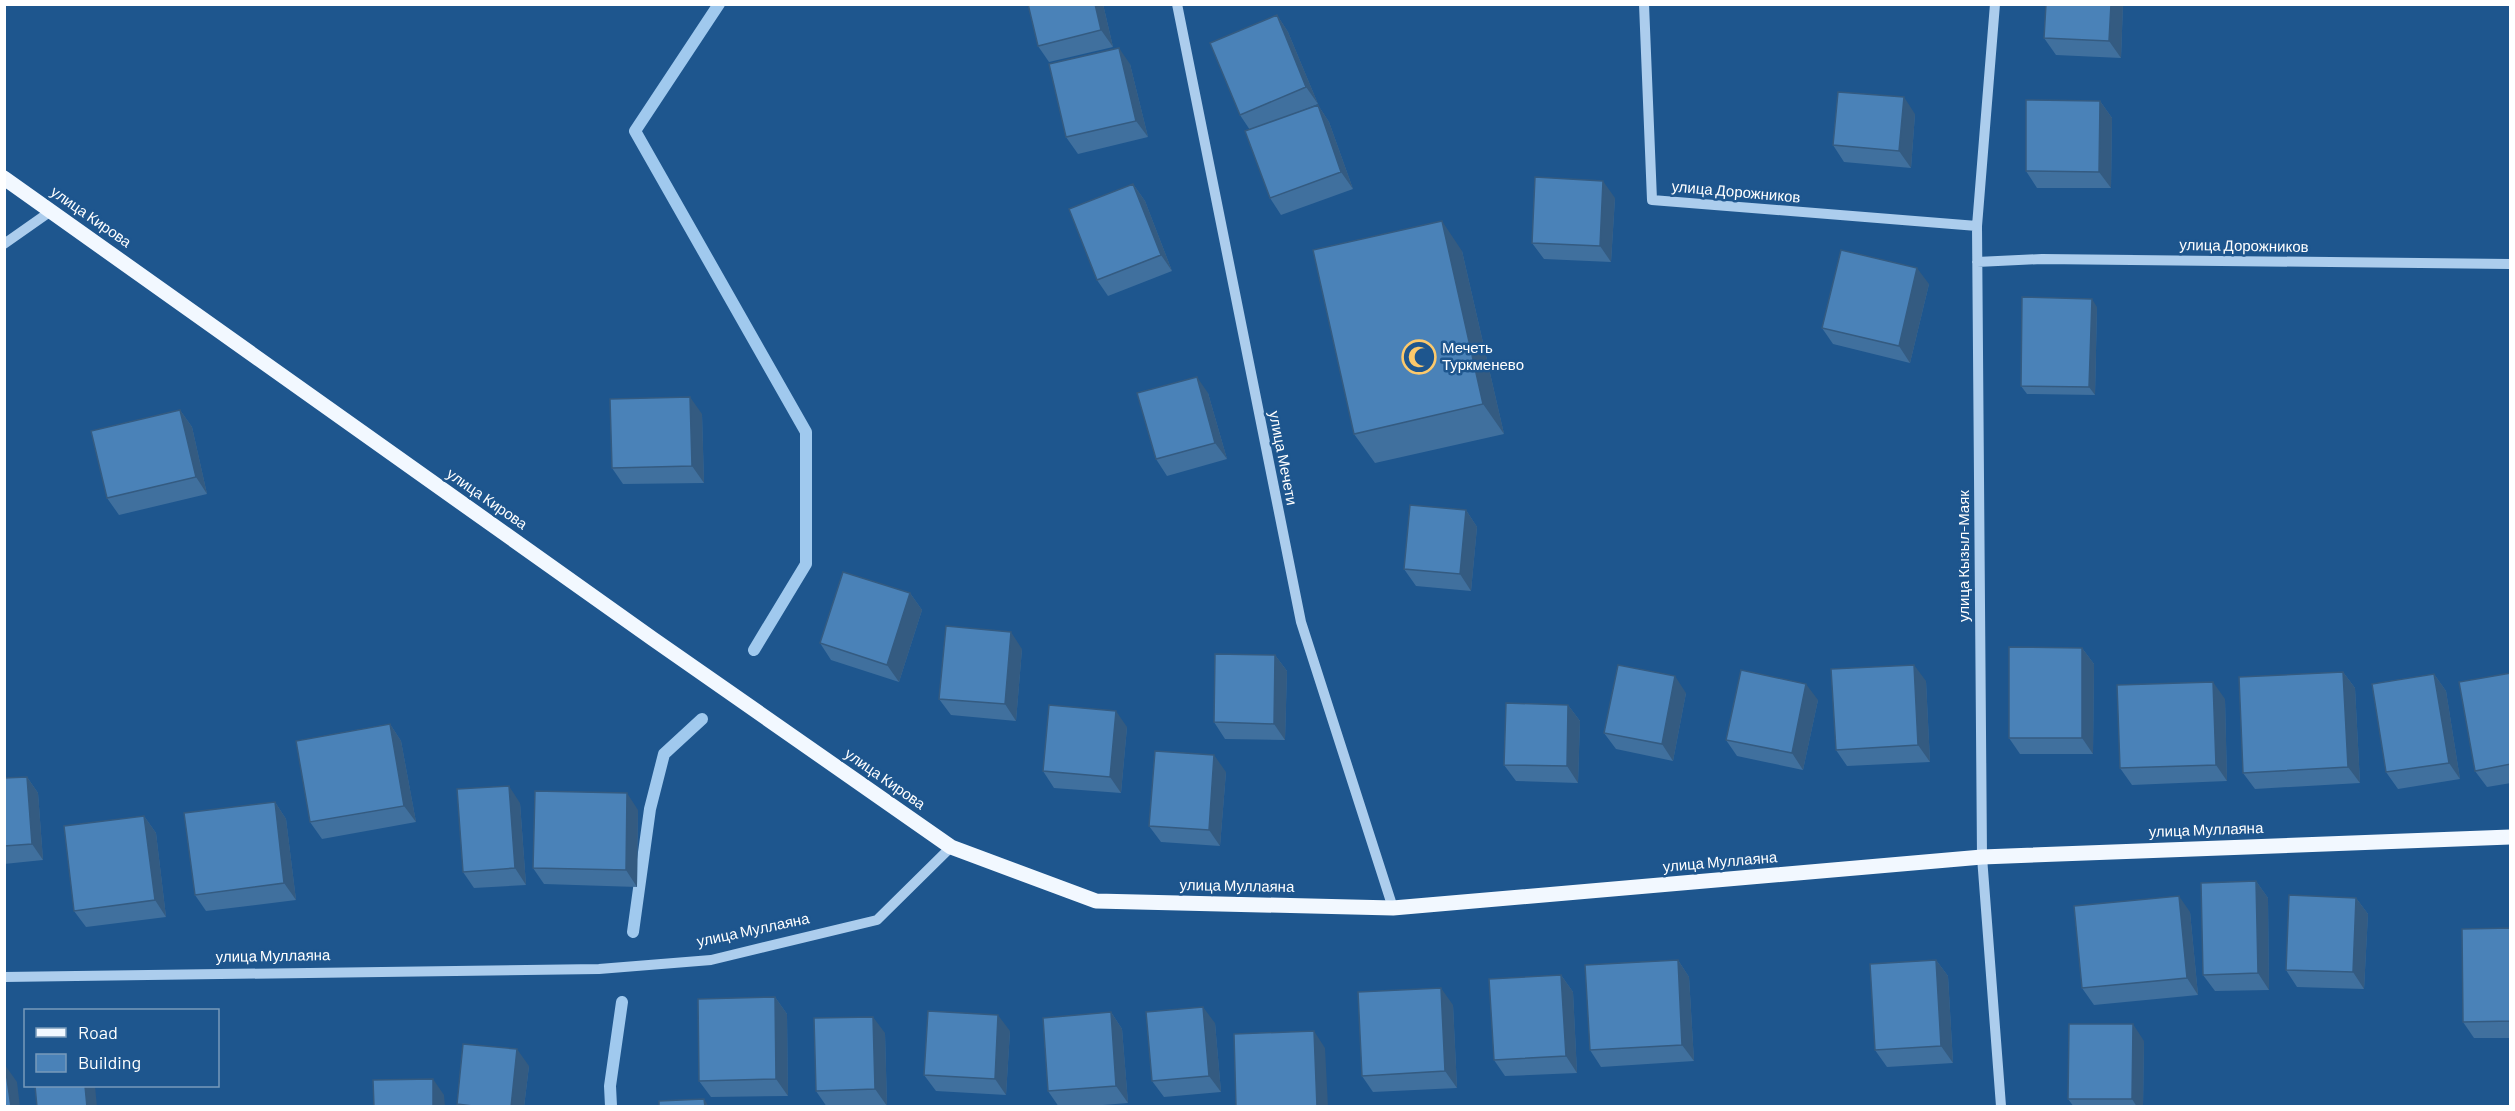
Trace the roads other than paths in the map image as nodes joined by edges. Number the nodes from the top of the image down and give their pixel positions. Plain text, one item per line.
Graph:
1 (1178, 4) edge
2 (1644, 4) edge
3 (1995, 4) edge
4 (4, 178) edge
5 (51, 211) junction
6 (1977, 226) junction
7 (4, 244) edge
8 (1977, 262) junction
9 (2511, 264) edge
10 (2511, 837) edge
11 (951, 847) junction
12 (1982, 857) junction
13 (1393, 908) junction
14 (4, 977) edge
15 (2001, 1107) edge

1 - 13 street, улица Мечети
2 - 6 street, улица Дорожников
3 - 6 street, улица Кызыл-Маяк
4 - 5 main road, улица Кирова
5 - 7 street
5 - 11 main road, улица Кирова
6 - 8 street, улица Кызыл-Маяк
8 - 9 street, улица Дорожников
8 - 12 street, улица Кызыл-Маяк
10 - 12 main road, улица Муллаяна
11 - 13 main road, улица Муллаяна
11 - 14 street, улица Муллаяна
12 - 13 main road, улица Муллаяна
12 - 15 street, улица Кызыл-Маяк

